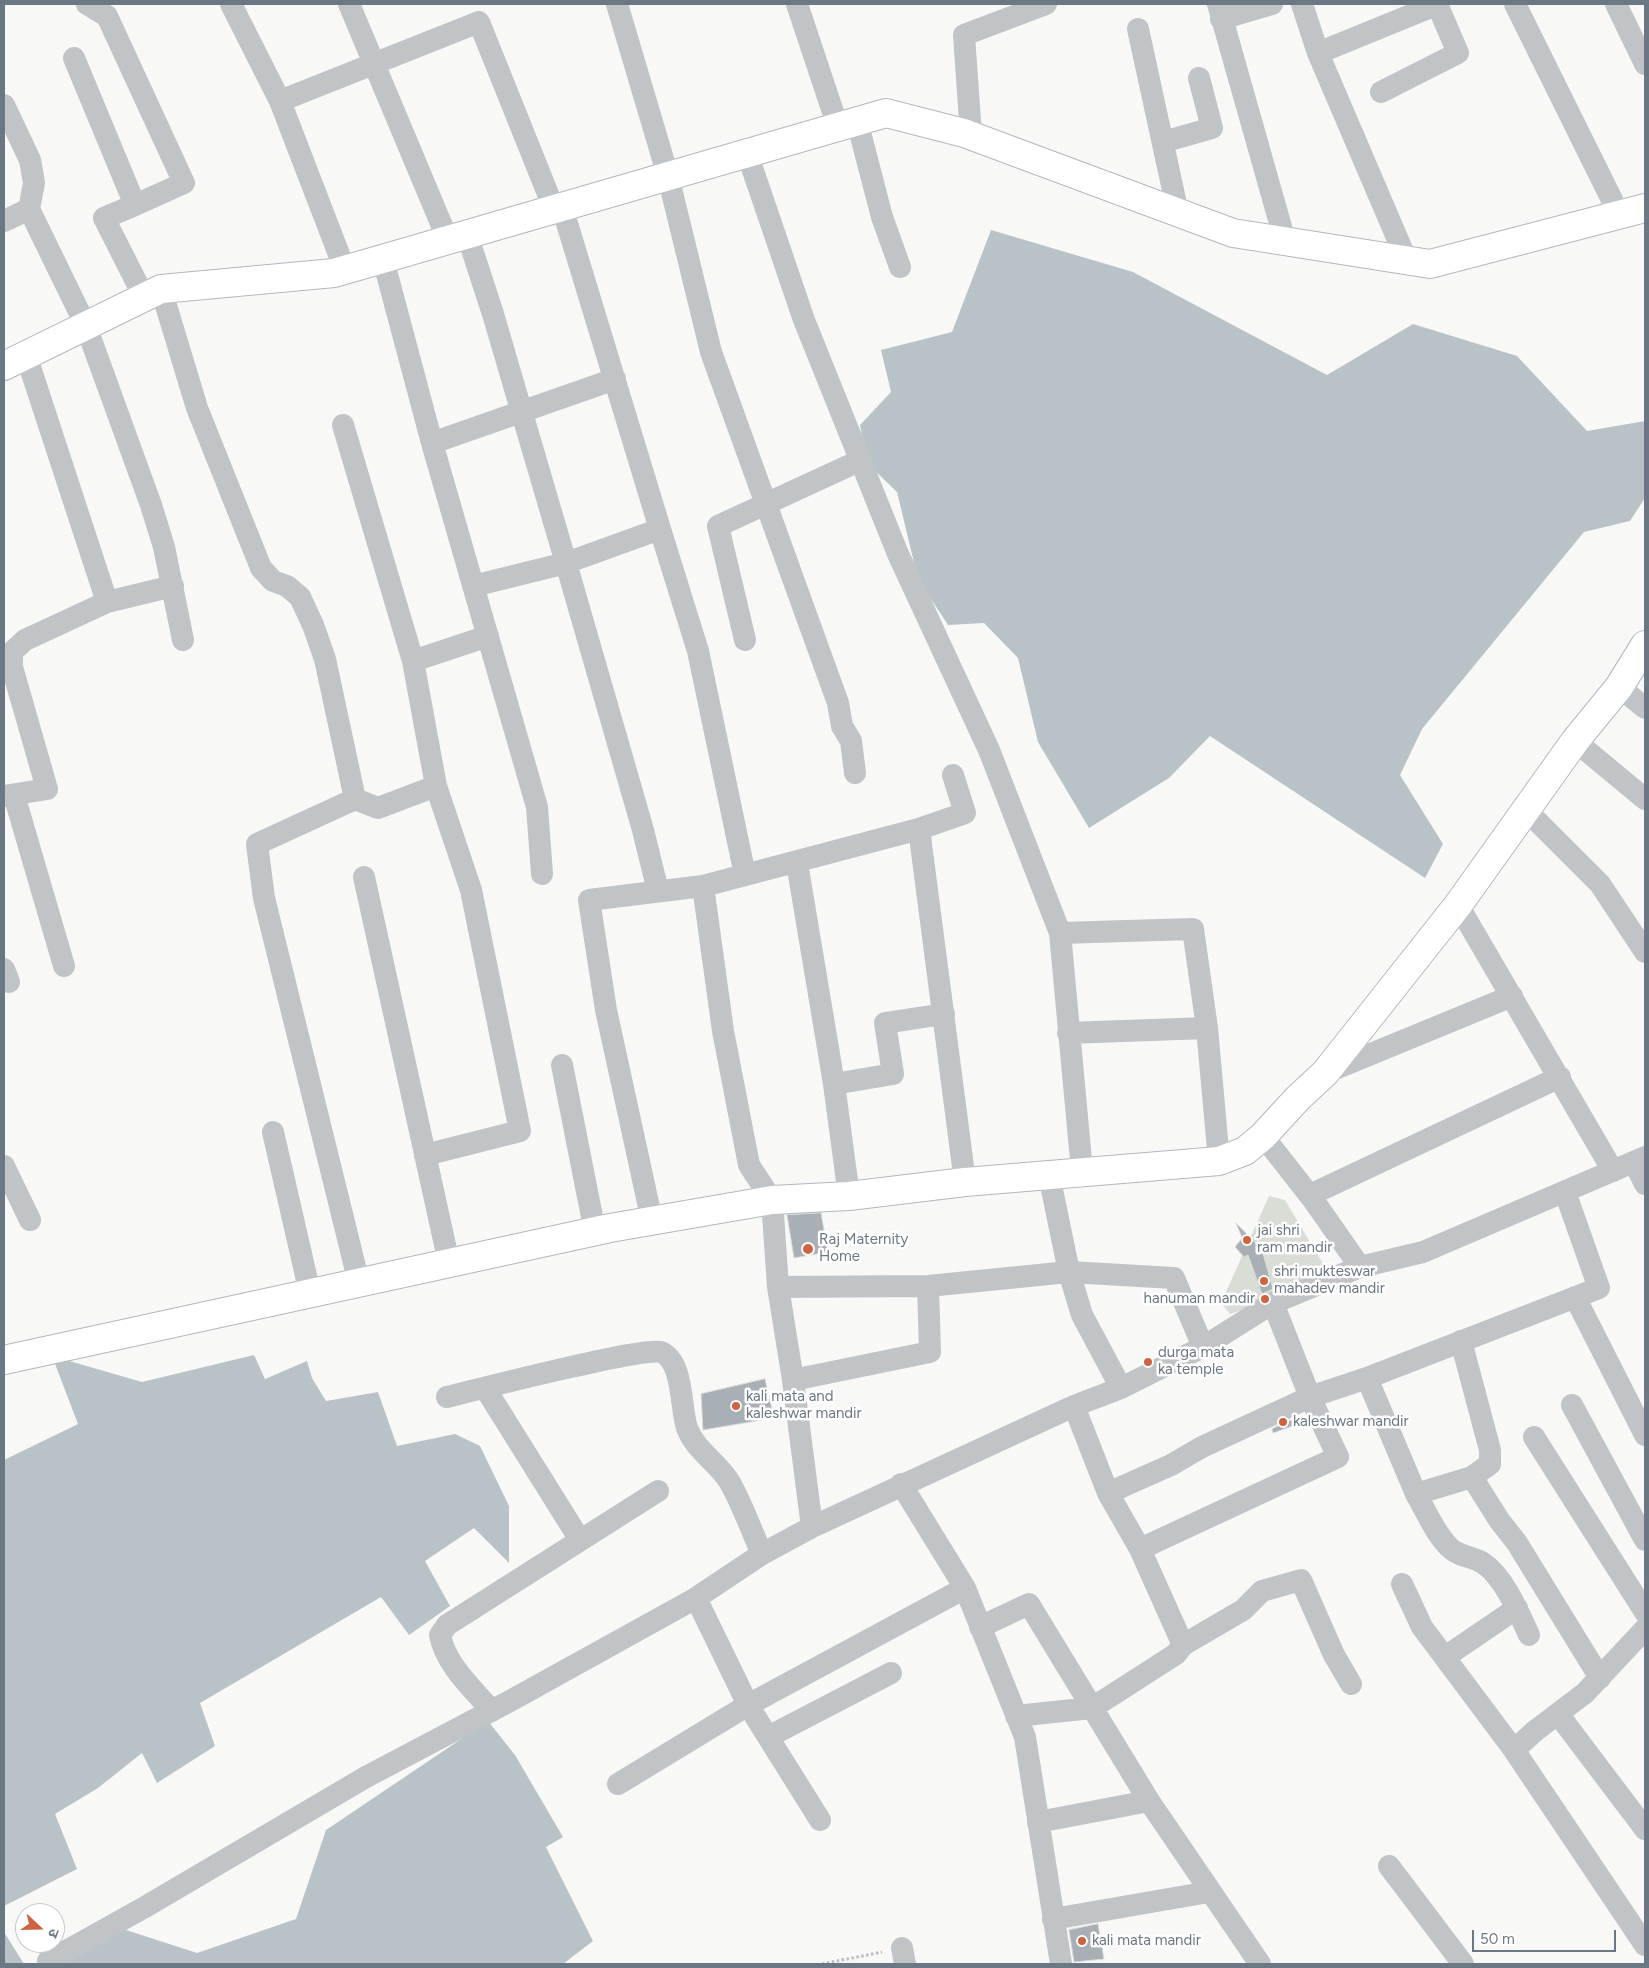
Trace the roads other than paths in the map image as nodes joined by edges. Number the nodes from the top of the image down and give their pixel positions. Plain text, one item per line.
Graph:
1 (87, 4) edge
2 (231, 4) edge
3 (350, 4) edge
4 (617, 4) edge
5 (797, 4) edge
6 (1046, 4) edge
7 (1272, 4) edge
8 (1302, 4) edge
9 (1438, 4) edge
10 (1515, 4) edge
11 (1616, 4) edge
12 (1219, 12) edge
13 (475, 13) edge
14 (1637, 23) edge
15 (1138, 29) dead end
16 (1318, 53) junction
17 (74, 58) dead end
18 (375, 64) junction
19 (1645, 64) edge
20 (1199, 78) dead end
21 (1381, 92) dead end
22 (280, 101) junction
23 (4, 106) edge
24 (848, 124) junction
25 (970, 135) junction
26 (1162, 142) junction
27 (747, 153) junction
28 (668, 176) junction
29 (135, 205) junction
30 (558, 208) junction
31 (1645, 208) edge
32 (29, 209) junction
33 (1178, 213) junction
34 (1619, 214) junction
35 (4, 221) edge
36 (457, 237) junction
37 (1285, 241) junction
38 (384, 259) junction
39 (1407, 260) junction
40 (900, 267) dead end
41 (345, 270) junction
42 (152, 293) junction
43 (86, 326) junction
44 (15, 361) edge
45 (614, 378) junction
46 (522, 411) junction
47 (343, 425) dead end
48 (432, 443) junction
49 (861, 460) junction
50 (766, 503) junction
51 (660, 529) junction
52 (566, 563) junction
53 (172, 586) junction
54 (473, 586) junction
55 (107, 602) junction
56 (488, 636) junction
57 (183, 640) dead end
58 (745, 640) dead end
59 (1645, 645) edge
60 (413, 661) junction
61 (1619, 687) junction
62 (1645, 708) edge
63 (1575, 741) junction
64 (855, 773) dead end
65 (953, 775) dead end
66 (436, 786) junction
67 (9, 795) edge
68 (356, 799) junction
69 (1645, 799) edge
70 (1526, 810) junction
71 (919, 830) junction
72 (797, 863) junction
73 (542, 874) dead end
74 (745, 876) junction
75 (364, 877) dead end
76 (703, 886) junction
77 (658, 891) junction
78 (1458, 905) junction
79 (1060, 933) junction
80 (1645, 952) edge
81 (64, 966) dead end
82 (1512, 996) junction
83 (944, 1014) junction
84 (1207, 1028) junction
85 (1068, 1033) junction
86 (562, 1065) dead end
87 (1325, 1073) junction
88 (1560, 1078) junction
89 (834, 1084) junction
90 (273, 1132) dead end
91 (1263, 1136) junction
92 (425, 1155) junction
93 (1640, 1159) edge
94 (1219, 1161) junction
95 (4, 1166) edge
96 (1082, 1171) junction
97 (1613, 1171) junction
98 (1049, 1175) junction
99 (965, 1182) junction
100 (1645, 1184) edge
101 (1564, 1192) junction
102 (1310, 1195) junction
103 (849, 1196) junction
104 (772, 1200) junction
105 (30, 1220) dead end
106 (652, 1221) junction
107 (595, 1232) junction
108 (448, 1263) junction
109 (1360, 1267) junction
110 (1069, 1272) junction
111 (359, 1283) junction
112 (928, 1286) junction
113 (778, 1287) junction
114 (310, 1293) junction
115 (1575, 1297) junction
116 (1273, 1303) junction
117 (1461, 1341) junction
118 (1204, 1347) junction
119 (4, 1360) edge
120 (1367, 1378) junction
121 (793, 1380) junction
122 (485, 1388) junction
123 (1120, 1388) junction
124 (447, 1397) dead end
125 (1310, 1397) junction
126 (1572, 1405) dead end
127 (1074, 1406) junction
128 (1645, 1435) edge
129 (1534, 1437) dead end
130 (1472, 1477) junction
131 (901, 1484) junction
132 (658, 1491) dead end
133 (1108, 1493) junction
134 (1416, 1494) junction
135 (812, 1527) junction
136 (580, 1540) junction
137 (1645, 1540) edge
138 (1140, 1549) junction
139 (762, 1554) junction
140 (1402, 1584) dead end
141 (965, 1588) junction
142 (696, 1598) junction
143 (1517, 1608) junction
144 (1645, 1612) edge
145 (980, 1626) junction
146 (1645, 1629) edge
147 (1529, 1634) dead end
148 (1183, 1645) junction
149 (1445, 1657) junction
150 (892, 1673) dead end
151 (1600, 1678) junction
152 (1351, 1684) dead end
153 (748, 1704) junction
154 (1092, 1708) junction
155 (492, 1711) junction
156 (1558, 1714) junction
157 (1016, 1716) junction
158 (768, 1737) junction
159 (1514, 1750) junction
160 (618, 1784) dead end
161 (1149, 1801) junction
162 (820, 1820) dead end
163 (1038, 1822) junction
164 (1645, 1829) edge
165 (1389, 1866) dead end
166 (1209, 1892) junction
167 (1054, 1919) junction
168 (1645, 1945) edge
169 (48, 1961) dead end
170 (1061, 1964) edge
171 (1260, 1964) edge
172 (1463, 1964) edge

1 - 29 street
2 - 22 street
3 - 18 street
4 - 28 street
5 - 24 street
6 - 25 street
7 - 12 street
8 - 16 street
9 - 16 street
9 - 21 street
10 - 34 street
11 - 14 street
12 - 37 street
13 - 18 street
13 - 30 street
14 - 19 street
15 - 26 street
16 - 39 street
17 - 29 street
18 - 22 street
18 - 36 street
20 - 26 street
22 - 41 street
23 - 32 street
24 - 25 street
24 - 27 street
24 - 40 street
25 - 33 street
26 - 33 street
27 - 28 street
27 - 49 street
28 - 30 street
28 - 50 street
29 - 42 street
30 - 36 street
30 - 45 street
31 - 34 street
32 - 35 street
32 - 43 street
33 - 37 street
34 - 39 street
36 - 38 street
36 - 46 street
37 - 39 street
38 - 41 street
38 - 48 street
41 - 42 street
42 - 43 street
42 - 68 street
43 - 44 street
43 - 53 street
44 - 55 street
45 - 46 street
45 - 51 street
46 - 48 street
46 - 52 street
47 - 60 street
48 - 54 street
49 - 50 street
49 - 79 street
50 - 58 street
50 - 64 street
51 - 52 street
51 - 74 street
52 - 54 street
52 - 77 street
53 - 55 street
53 - 57 street
54 - 56 street
55 - 67 street
56 - 60 street
56 - 73 street
59 - 61 street
60 - 66 street
61 - 62 street
61 - 63 street
63 - 69 street
63 - 70 street
65 - 71 street
66 - 68 street
66 - 92 street
67 - 81 street
68 - 111 street
70 - 78 street
70 - 80 street
71 - 72 street
71 - 83 street
72 - 74 street
72 - 89 street
74 - 76 street
75 - 92 street
76 - 77 street
76 - 104 street
77 - 106 street
78 - 82 street
78 - 87 street
79 - 84 street
79 - 85 street
82 - 87 street
82 - 88 street
83 - 89 street
83 - 99 street
84 - 85 street
84 - 94 street
85 - 96 street
86 - 107 street
87 - 91 street
88 - 97 street
88 - 102 street
89 - 103 street
90 - 114 street
91 - 94 street
91 - 102 street
92 - 108 street
93 - 97 street
93 - 100 street
94 - 96 street
95 - 105 street
96 - 98 street
97 - 101 street
98 - 99 street
98 - 110 street
99 - 103 street
101 - 109 street
101 - 115 street
102 - 109 street
103 - 104 street
104 - 106 street
104 - 113 street
106 - 107 street
107 - 108 street
108 - 111 street
109 - 116 street
110 - 112 street
110 - 118 street
110 - 123 street
111 - 114 street
112 - 113 street
112 - 121 street
113 - 121 street
114 - 119 street
115 - 117 street
115 - 128 street
116 - 118 street
116 - 125 street
117 - 120 street
117 - 130 street
118 - 123 street
120 - 125 street
120 - 134 street
121 - 135 street
122 - 124 street
122 - 136 street
122 - 139 street
123 - 127 street
125 - 133 street
125 - 138 street
126 - 137 street
127 - 131 street
127 - 133 street
129 - 144 street
130 - 134 street
130 - 151 street
131 - 135 street
131 - 141 street
132 - 136 street
133 - 138 street
134 - 143 street
135 - 139 street
136 - 155 street
138 - 148 street
139 - 142 street
140 - 149 street
141 - 145 street
141 - 153 street
142 - 153 street
142 - 155 street
143 - 147 street
143 - 149 street
145 - 154 street
145 - 157 street
146 - 151 street
148 - 152 street
148 - 154 street
149 - 159 street
150 - 158 street
151 - 156 street
153 - 158 street
153 - 160 street
154 - 157 street
154 - 161 street
155 - 169 street
156 - 159 street
156 - 164 street
157 - 163 street
158 - 162 street
159 - 168 street
161 - 163 street
161 - 166 street
163 - 167 street
165 - 172 street
166 - 167 street
166 - 171 street
167 - 170 street

